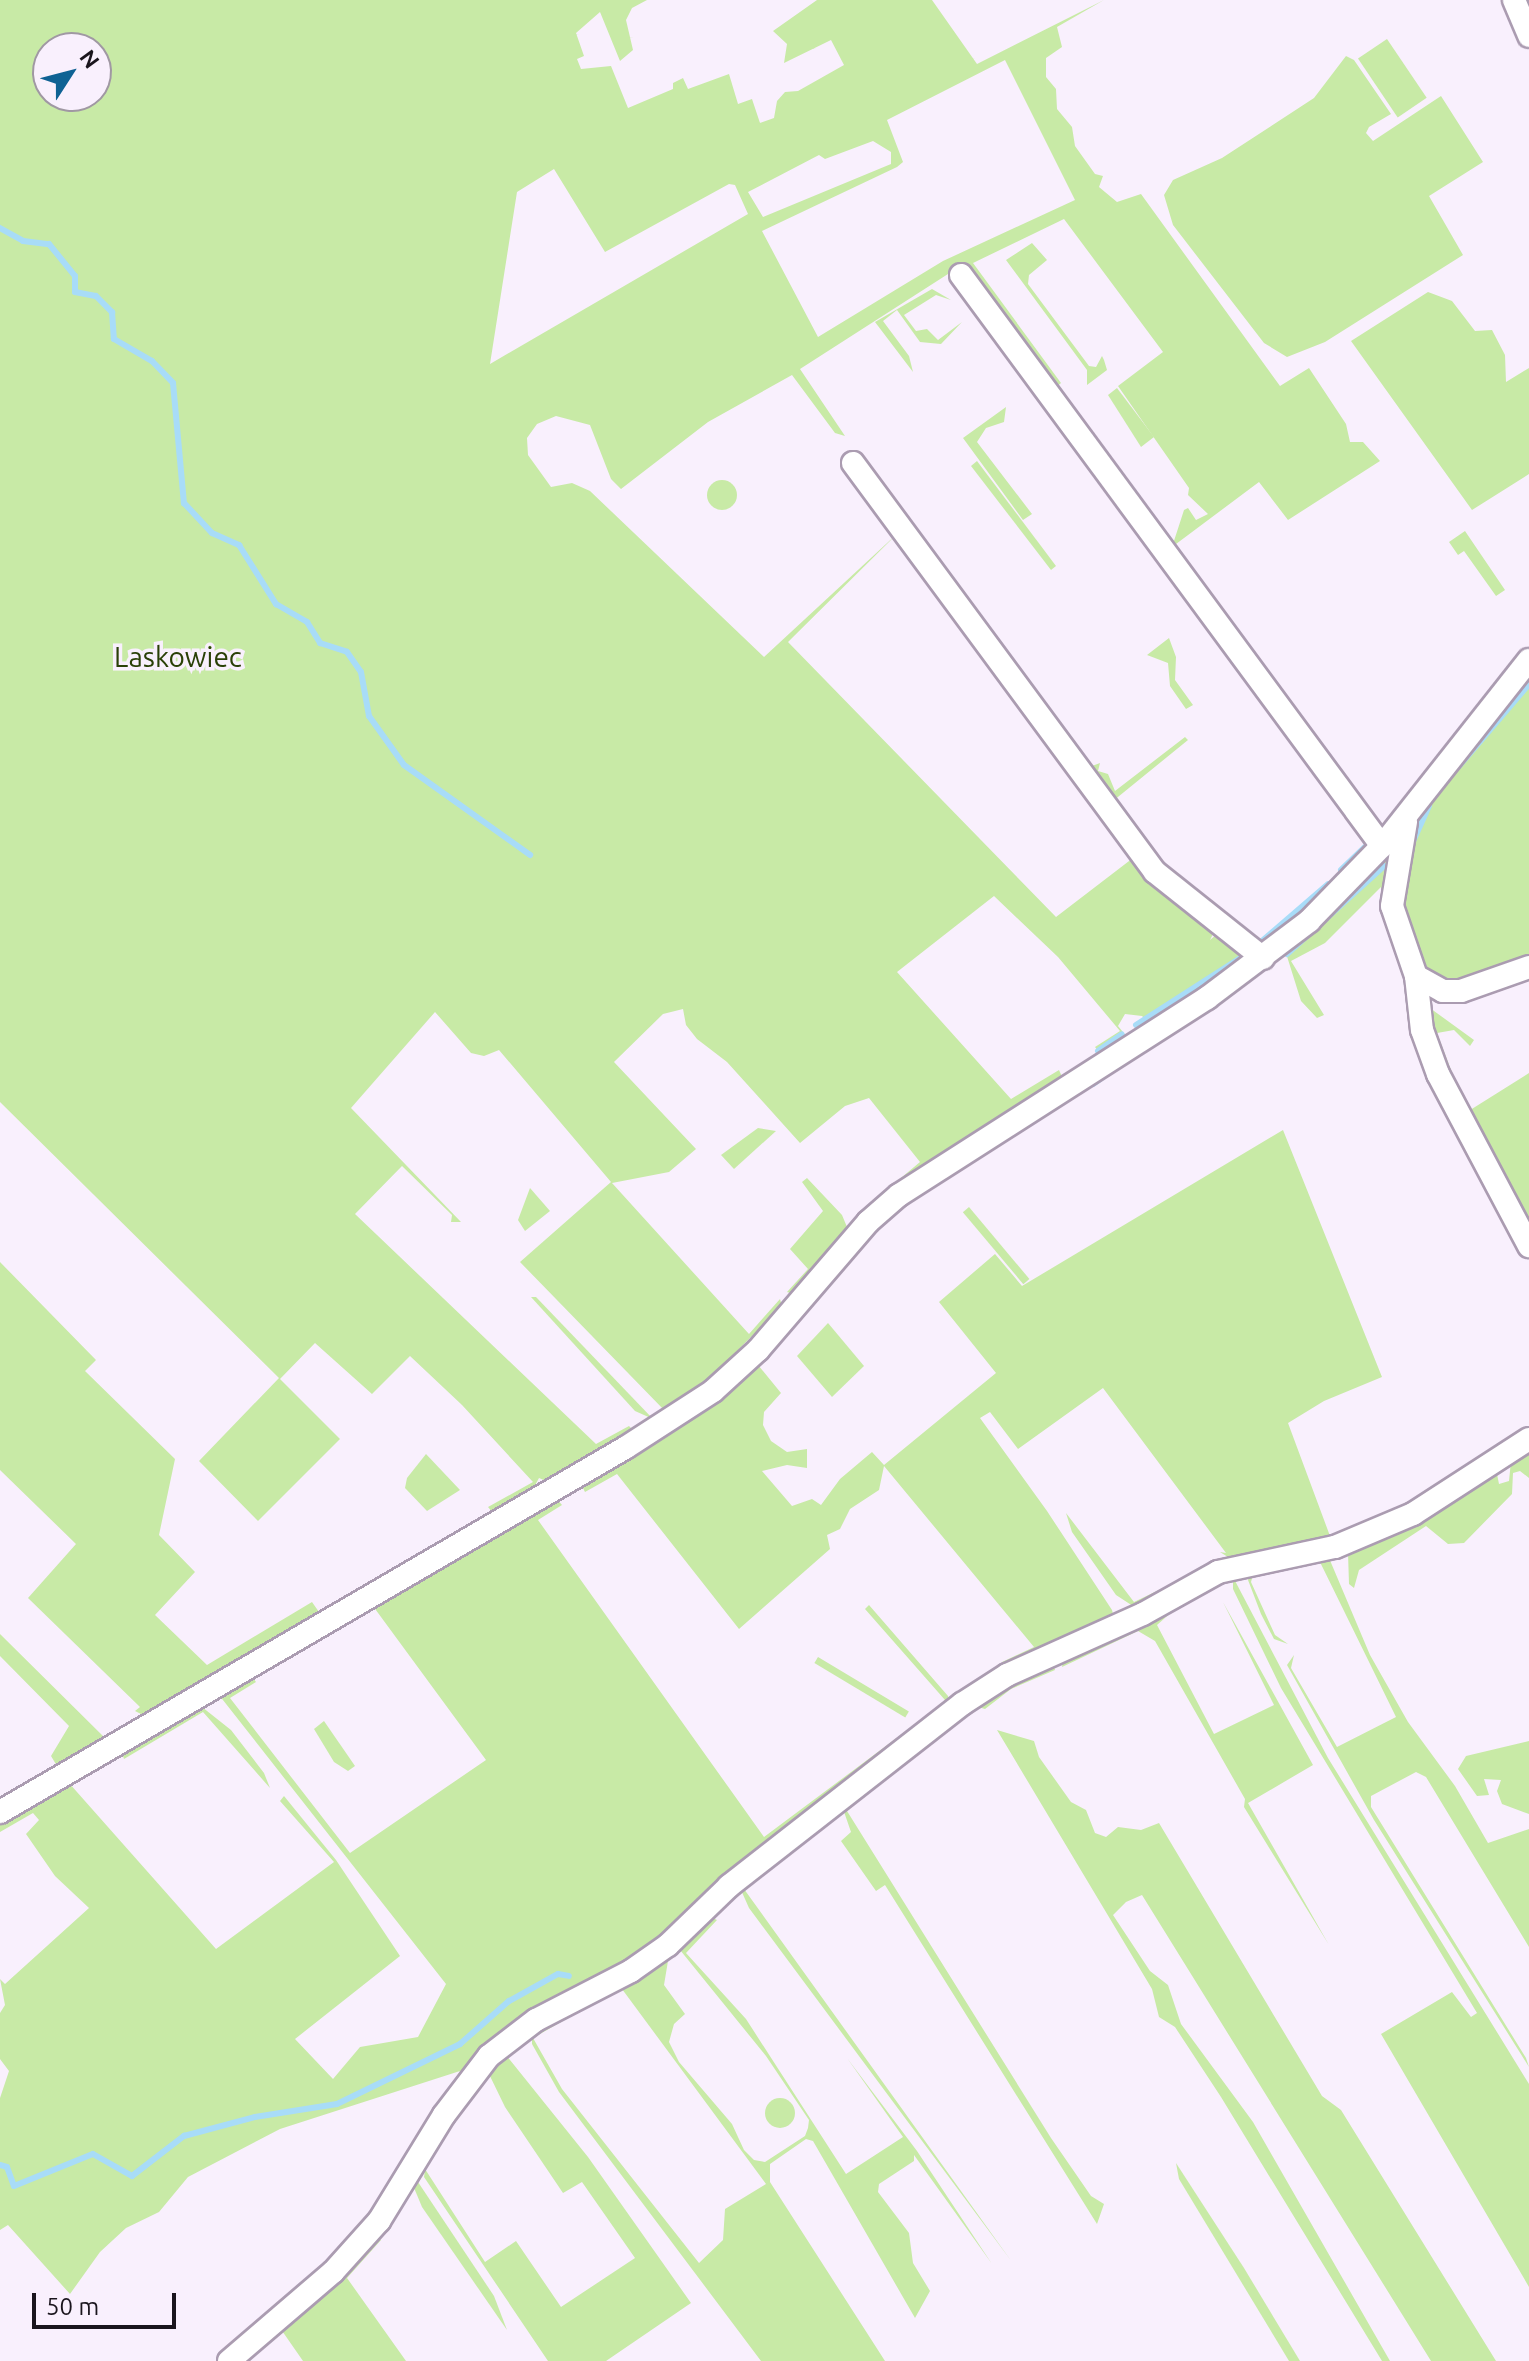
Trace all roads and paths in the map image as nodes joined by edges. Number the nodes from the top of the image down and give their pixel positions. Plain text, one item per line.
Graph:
1 (1514, 0) edge
2 (1529, 36) edge
3 (961, 275) dead end
4 (853, 463) dead end
5 (1529, 660) edge
6 (1408, 813) junction
7 (1382, 846) junction
8 (1263, 958) junction
9 (1529, 967) edge
10 (1416, 976) junction
11 (1529, 1246) edge
12 (1529, 1439) edge
13 (0, 1812) edge
14 (229, 2361) edge

1 - 2 street
3 - 7 street
4 - 8 street
5 - 6 street
6 - 7 street
6 - 10 street
7 - 8 street
8 - 13 street
9 - 10 street
10 - 11 street
12 - 14 street

